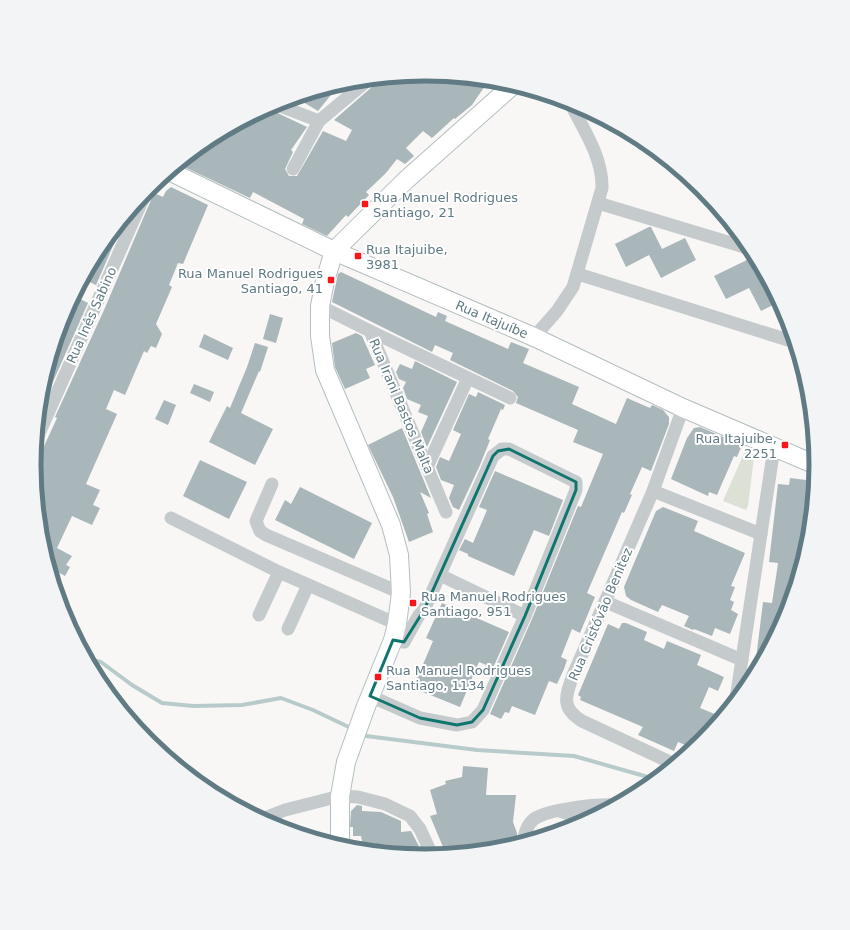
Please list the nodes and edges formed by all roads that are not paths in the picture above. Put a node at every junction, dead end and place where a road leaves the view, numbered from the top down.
1 (361, 86) edge
2 (508, 90) edge
3 (284, 108) edge
4 (575, 111) edge
5 (319, 122) junction
6 (292, 169) dead end
7 (175, 174) edge
8 (598, 203) junction
9 (138, 209) edge
10 (740, 246) edge
11 (334, 251) junction
12 (578, 274) junction
13 (320, 306) junction
14 (370, 331) junction
15 (534, 336) junction
16 (788, 340) dead end
17 (468, 378) junction
18 (510, 398) dead end
19 (683, 408) junction
20 (43, 424) edge
21 (774, 448) junction
22 (809, 462) edge
23 (428, 465) junction
24 (272, 484) dead end
25 (653, 491) junction
26 (446, 512) dead end
27 (171, 518) dead end
28 (761, 534) junction
29 (279, 572) junction
30 (440, 575) junction
31 (308, 586) junction
32 (400, 593) junction
33 (606, 602) junction
34 (259, 615) dead end
35 (525, 616) junction
36 (288, 630) dead end
37 (395, 632) junction
38 (742, 660) junction
39 (738, 687) edge
40 (367, 702) junction
41 (669, 762) edge
42 (340, 796) junction
43 (602, 805) edge
44 (560, 811) junction
45 (270, 816) edge
46 (578, 817) edge
47 (525, 836) edge
48 (340, 840) edge
49 (429, 849) edge

1 - 5 street
2 - 11 main road
3 - 5 street
4 - 8 street
5 - 6 street
7 - 11 main road, Rua Itajuíbe
8 - 10 street
8 - 12 street
9 - 20 street, Rua Inês Sabino
11 - 13 main road
11 - 15 main road, Rua Itajuíbe
12 - 15 street
12 - 16 street
13 - 14 street, Rua Irani Bastos Malta
13 - 32 main road
14 - 17 street
14 - 23 street, Rua Irani Bastos Malta
15 - 19 main road, Rua Itajuíbe
17 - 18 street
17 - 23 street
19 - 21 main road, Rua Itajuíbe
19 - 25 street, Rua Cristóvão Benitez
21 - 22 main road, Rua Itajuíbe
21 - 28 street
23 - 26 street, Rua Irani Bastos Malta
24 - 32 street
25 - 28 street
25 - 33 street, Rua Cristóvão Benitez
27 - 29 street
28 - 38 street
29 - 31 street
29 - 34 street
30 - 35 street
30 - 35 street
30 - 37 street
31 - 36 street
31 - 37 street
32 - 37 main road
33 - 38 street
33 - 41 street, Rua Cristóvão Benitez
35 - 40 street
37 - 40 main road
38 - 39 street
40 - 42 main road
42 - 45 street
42 - 48 main road
42 - 49 street
43 - 44 street
44 - 46 street
44 - 47 street

